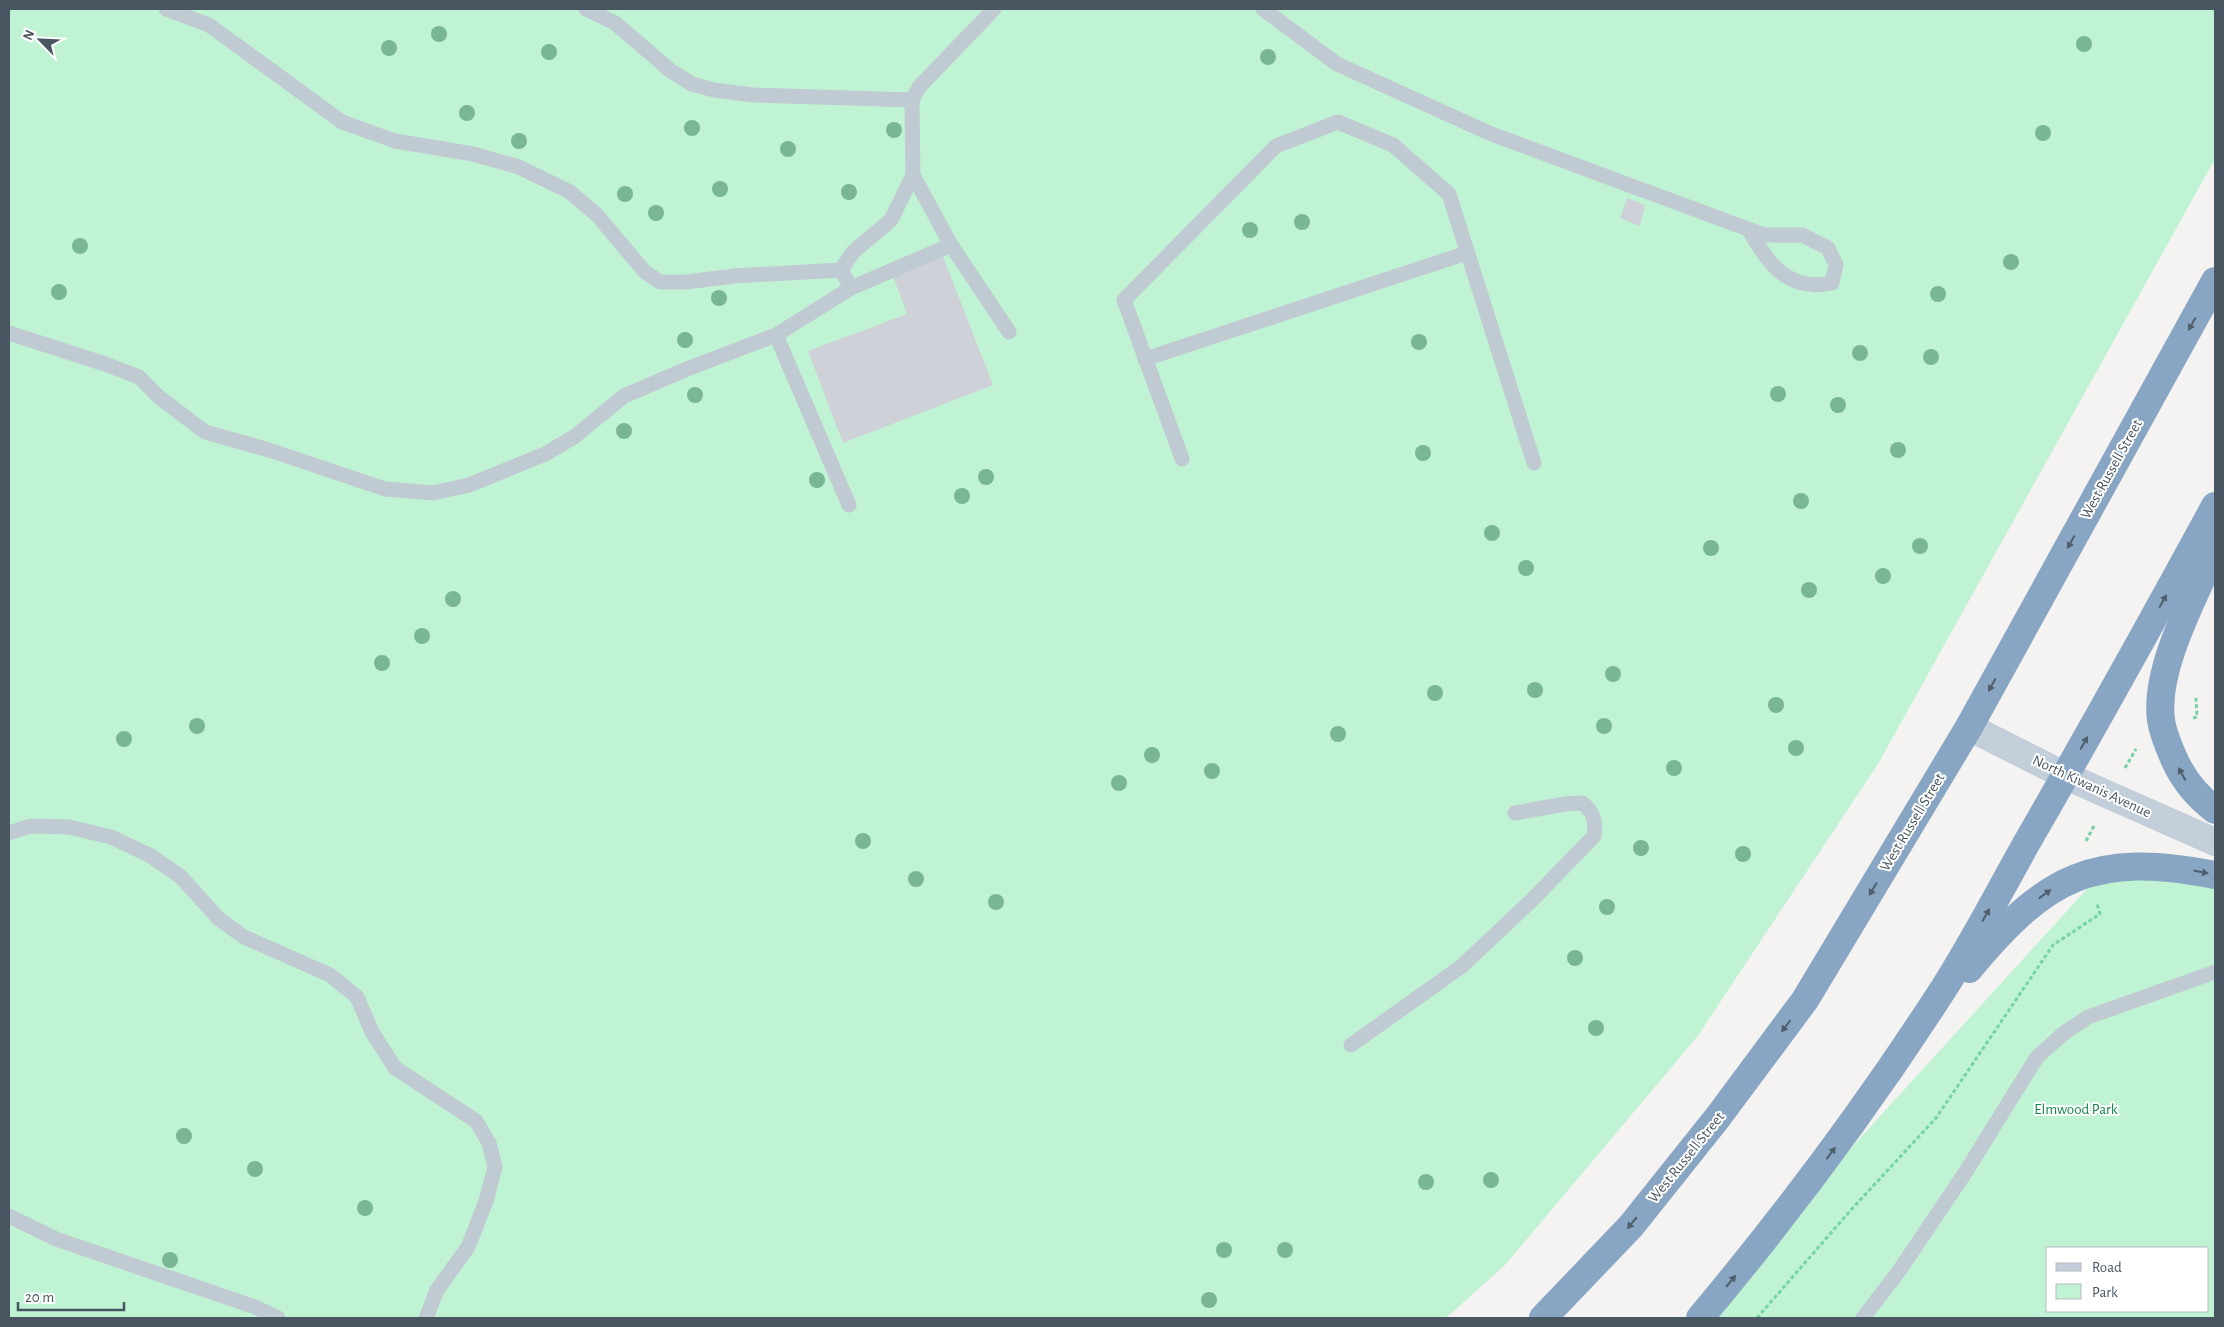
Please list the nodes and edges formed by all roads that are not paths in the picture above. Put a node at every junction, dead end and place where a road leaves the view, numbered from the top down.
1 (166, 9) edge
2 (586, 9) edge
3 (994, 9) edge
4 (1263, 9) edge
5 (912, 100) junction
6 (913, 175) junction
7 (1749, 230) junction
8 (951, 245) junction
9 (1467, 253) junction
10 (841, 270) junction
11 (2215, 281) edge
12 (851, 288) junction
13 (1009, 332) dead end
14 (9, 333) edge
15 (776, 334) junction
16 (1145, 359) junction
17 (1182, 459) dead end
18 (1534, 463) dead end
19 (849, 505) dead end
20 (2215, 506) edge
21 (2215, 549) edge
22 (1969, 726) junction
23 (2066, 776) junction
24 (2215, 810) edge
25 (1515, 813) dead end
26 (9, 833) edge
27 (2215, 842) edge
28 (2215, 875) edge
29 (2215, 972) edge
30 (1351, 1045) dead end
31 (1906, 1046) junction
32 (9, 1216) edge
33 (278, 1318) edge
34 (426, 1318) edge
35 (1543, 1318) edge
36 (1700, 1318) edge
37 (1863, 1318) edge

1 - 10 lane
2 - 5 lane
3 - 5 lane
4 - 7 lane
5 - 6 lane
6 - 8 lane
6 - 10 lane
7 - 7 lane
8 - 12 lane
8 - 13 lane
9 - 16 lane
9 - 16 lane
9 - 18 lane
10 - 12 lane
11 -> 22 highway, West Russell Street
12 - 15 lane
14 - 15 lane
15 - 19 lane
16 - 17 lane
23 -> 20 highway
24 -> 21 highway
22 - 23 main road, North Kiwanis Avenue
22 -> 35 highway, West Russell Street
23 - 27 main road, North Kiwanis Avenue
31 -> 23 highway
25 - 30 lane
26 - 34 lane
31 -> 28 highway
29 - 37 lane
36 -> 31 highway
32 - 33 lane

